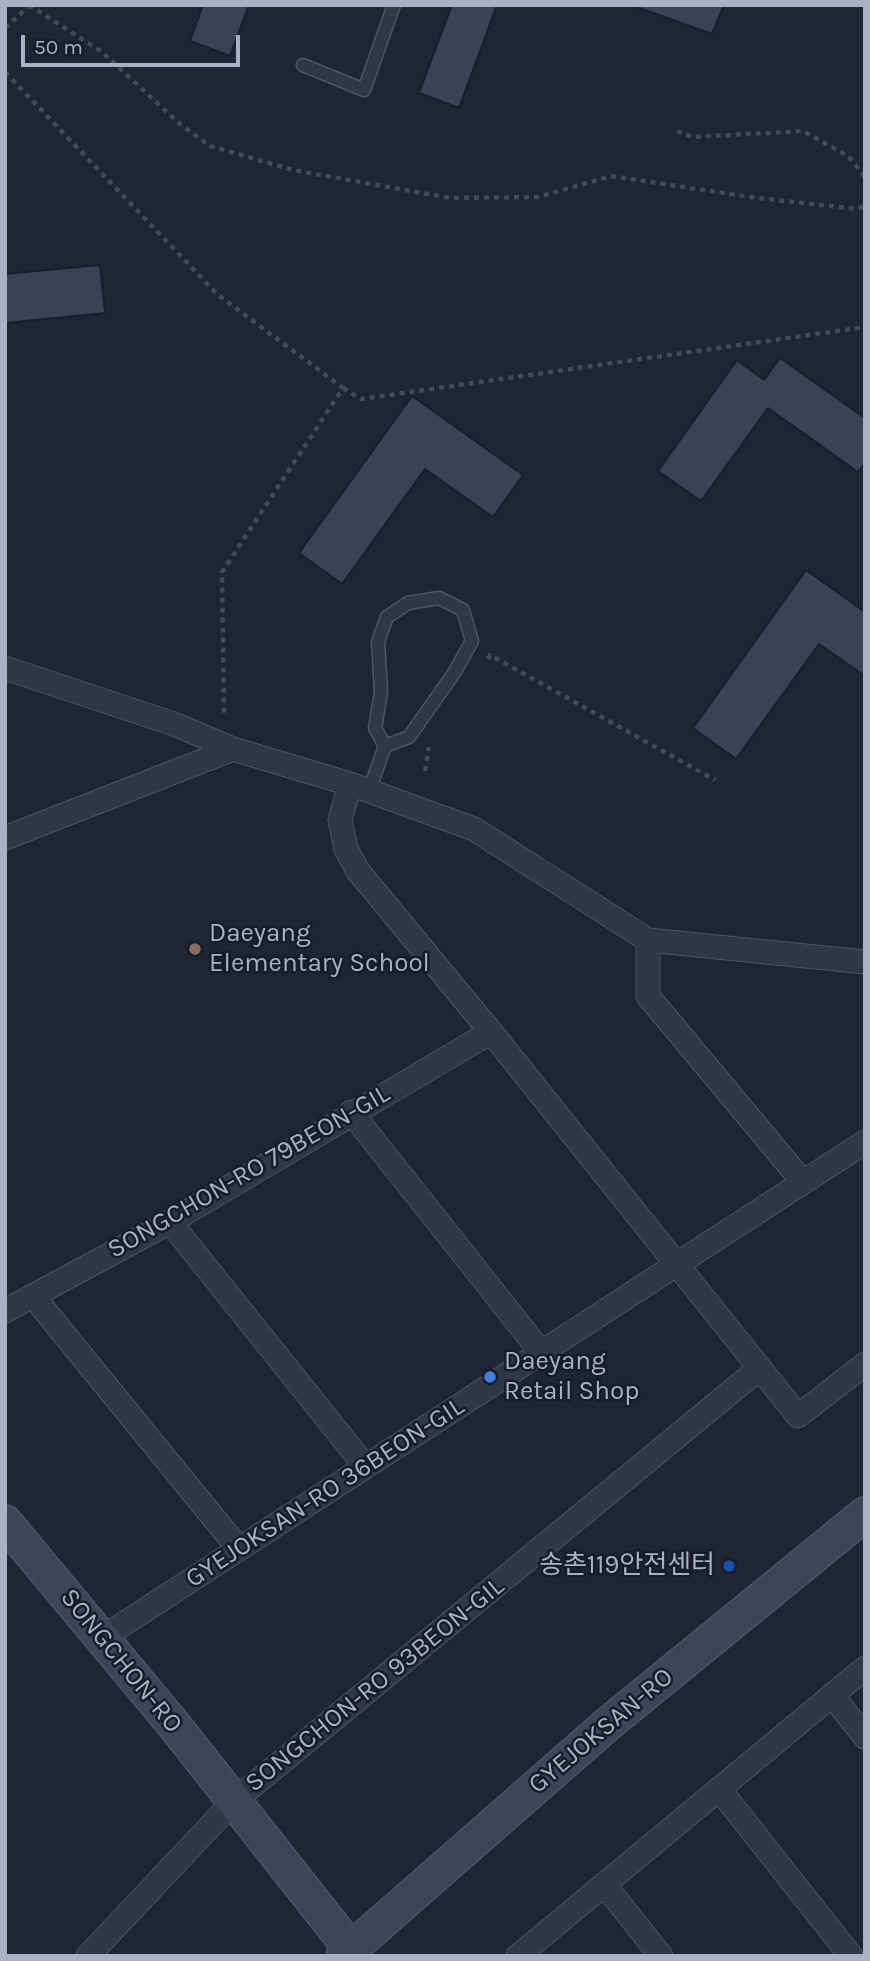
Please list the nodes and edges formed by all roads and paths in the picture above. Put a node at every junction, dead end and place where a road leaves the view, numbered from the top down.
1 (29, 5) edge
2 (394, 5) edge
3 (5, 28) edge
4 (303, 65) dead end
5 (5, 72) edge
6 (677, 131) dead end
7 (865, 177) edge
8 (865, 205) edge
9 (865, 327) edge
10 (343, 388) junction
11 (483, 666) dead end
12 (5, 668) edge
13 (223, 714) dead end
14 (435, 739) dead end
15 (385, 746) junction
16 (233, 749) junction
17 (425, 771) dead end
18 (715, 780) dead end
19 (359, 788) junction
20 (5, 838) edge
21 (648, 940) junction
22 (865, 962) edge
23 (491, 1032) junction
24 (352, 1112) junction
25 (865, 1142) edge
26 (803, 1182) junction
27 (170, 1222) junction
28 (677, 1264) junction
29 (33, 1296) junction
30 (5, 1311) edge
31 (541, 1352) junction
32 (865, 1364) edge
33 (760, 1367) junction
34 (365, 1466) junction
35 (865, 1514) edge
36 (5, 1522) edge
37 (239, 1549) junction
38 (102, 1638) junction
39 (865, 1668) edge
40 (832, 1695) junction
41 (865, 1737) edge
42 (719, 1790) junction
43 (234, 1801) junction
44 (604, 1884) junction
45 (350, 1953) edge
46 (88, 1956) edge
47 (518, 1956) edge
48 (661, 1956) edge
49 (851, 1956) edge

1 - 3 path
1 - 8 path
2 - 4 lane
5 - 10 path
6 - 7 path
9 - 10 path
10 - 13 path
11 - 18 path
12 - 16 street
14 - 17 path
15 - 15 lane
15 - 19 lane
16 - 19 street
16 - 20 street
19 - 21 street
19 - 23 street
21 - 22 street
21 - 26 street
23 - 24 street, SONGCHON-RO 79BEON-GIL
23 - 28 street
24 - 27 street, SONGCHON-RO 79BEON-GIL
24 - 31 street
25 - 26 street, GYEJOKSAN-RO 36BEON-GIL
26 - 28 street, GYEJOKSAN-RO 36BEON-GIL
27 - 29 street, SONGCHON-RO 79BEON-GIL
27 - 34 street
28 - 31 street, GYEJOKSAN-RO 36BEON-GIL
28 - 33 street
29 - 30 street, SONGCHON-RO 79BEON-GIL
29 - 37 street
31 - 34 street, GYEJOKSAN-RO 36BEON-GIL
32 - 33 street
33 - 43 street, SONGCHON-RO 93BEON-GIL
34 - 37 street, GYEJOKSAN-RO 36BEON-GIL
35 - 45 main road, GYEJOKSAN-RO
36 - 38 main road, SONGCHON-RO
37 - 38 street, GYEJOKSAN-RO 36BEON-GIL
38 - 43 main road, SONGCHON-RO
39 - 40 street
40 - 41 street
40 - 42 street
42 - 44 street
42 - 49 street
43 - 45 main road, SONGCHON-RO
43 - 46 street
44 - 47 street
44 - 48 street

